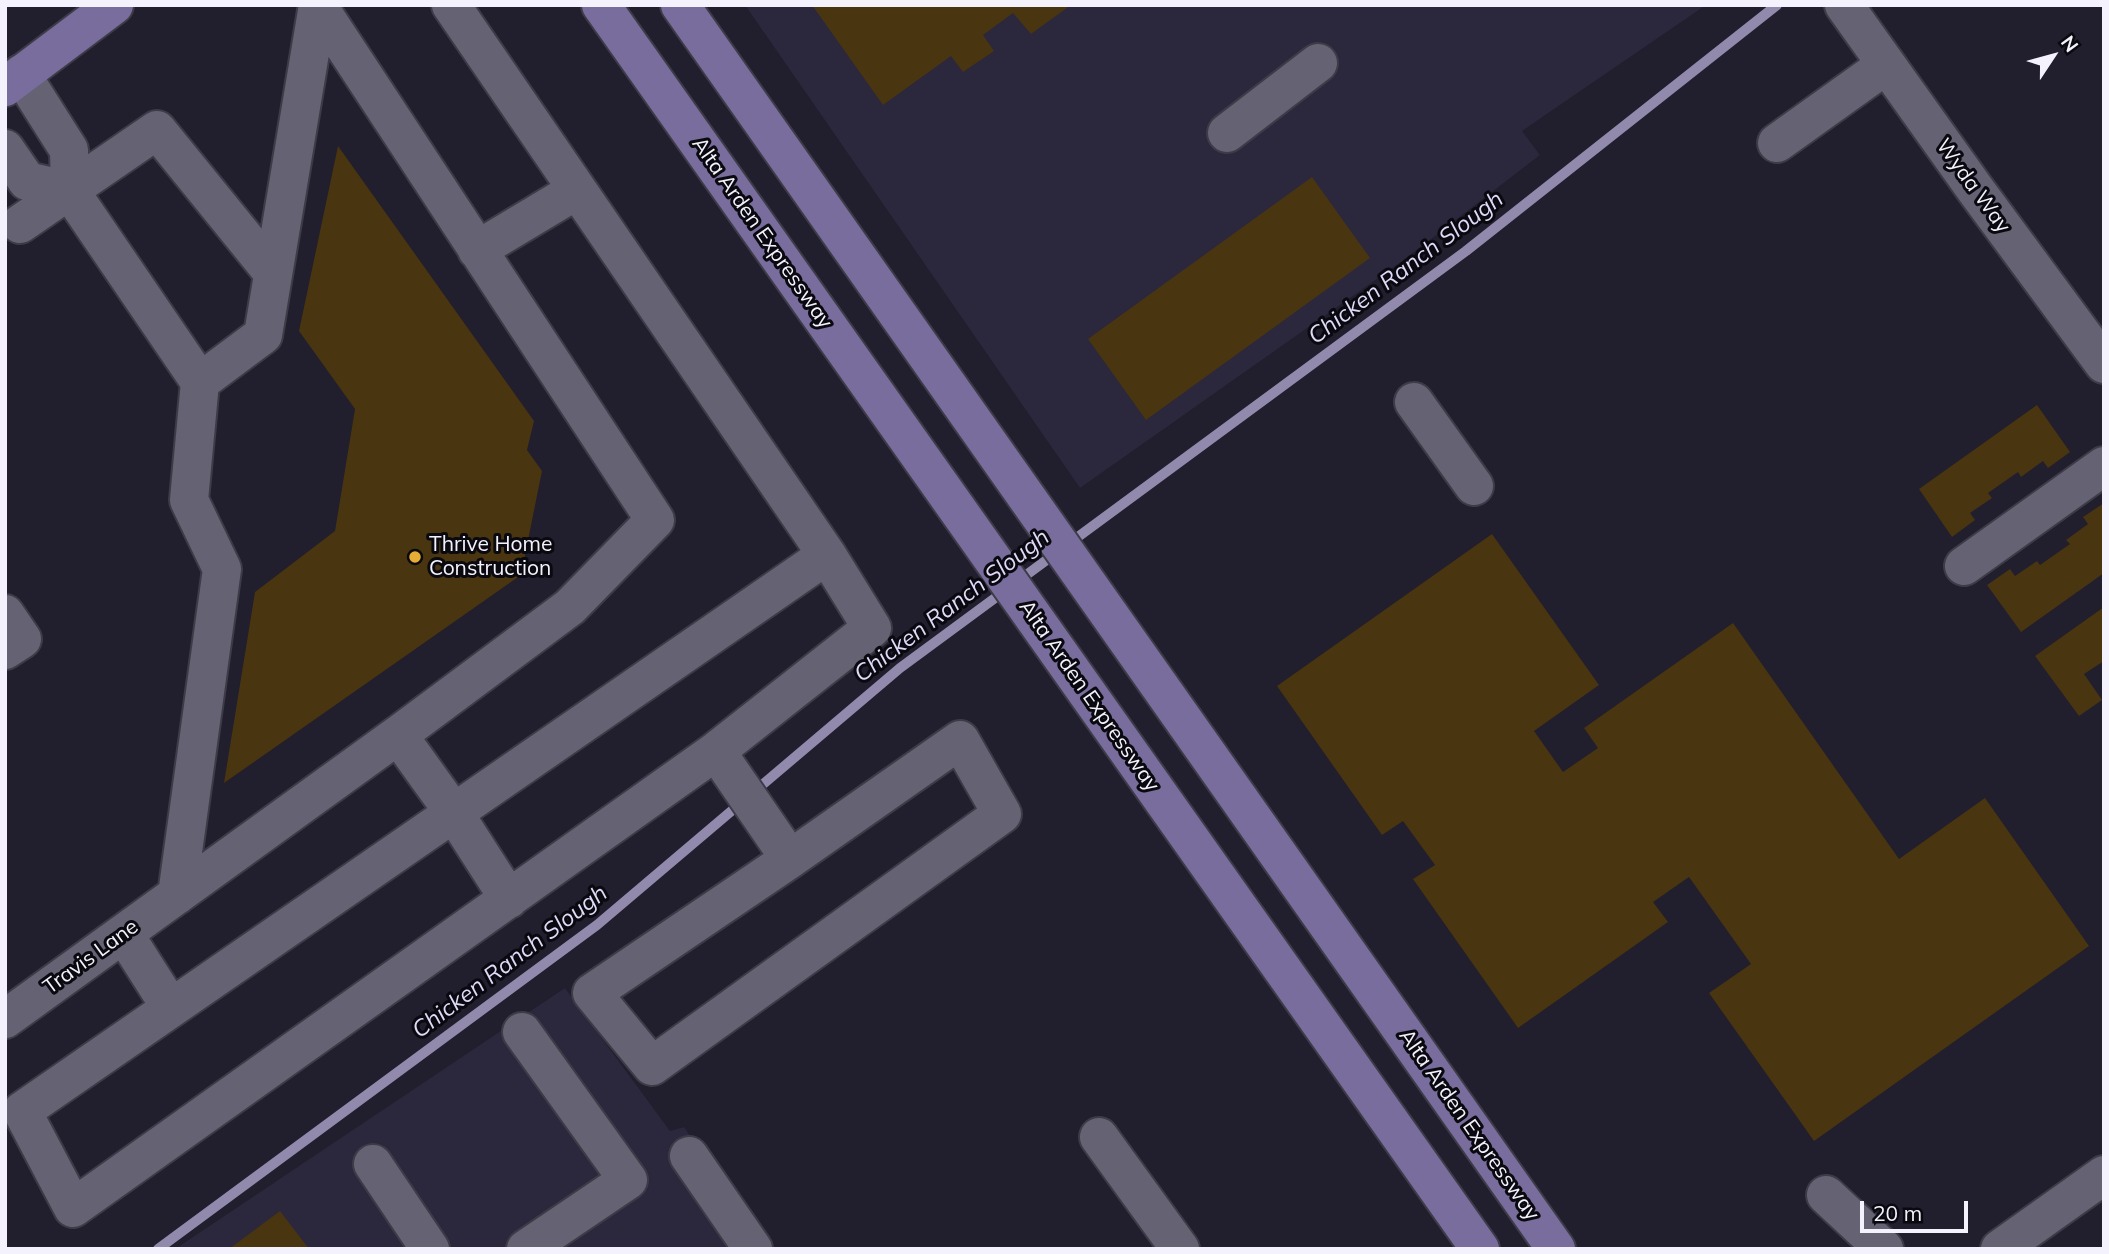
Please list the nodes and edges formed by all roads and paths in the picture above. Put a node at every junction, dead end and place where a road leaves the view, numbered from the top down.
1 (114, 5) edge
2 (318, 5) edge
3 (451, 5) edge
4 (601, 5) edge
5 (680, 5) edge
6 (1844, 5) edge
7 (1318, 63) dead end
8 (1886, 65) junction
9 (13, 80) edge
10 (1227, 133) dead end
11 (1777, 143) dead end
12 (5, 149) edge
13 (577, 190) junction
14 (70, 191) junction
15 (20, 224) dead end
16 (477, 250) junction
17 (273, 273) junction
18 (2104, 364) edge
19 (200, 382) junction
20 (1414, 402) dead end
21 (2104, 466) edge
22 (1474, 486) dead end
23 (827, 555) junction
24 (1964, 566) dead end
25 (398, 735) junction
26 (722, 760) junction
27 (454, 813) junction
28 (785, 850) junction
29 (177, 895) junction
30 (509, 899) junction
31 (124, 934) junction
32 (171, 1008) junction
33 (5, 1019) edge
34 (522, 1032) dead end
35 (1099, 1137) dead end
36 (689, 1156) dead end
37 (373, 1164) dead end
38 (2104, 1175) edge
39 (1826, 1195) dead end
40 (430, 1249) edge
41 (526, 1249) edge
42 (753, 1249) edge
43 (1180, 1249) edge
44 (1480, 1249) edge
45 (1556, 1249) edge
46 (1884, 1249) edge
47 (2000, 1249) edge

1 - 9 main road
2 - 16 street
2 - 17 street
3 - 13 street
4 - 44 main road, Alta Arden Expressway
5 - 45 main road, Alta Arden Expressway
6 - 8 street, Wyda Way
7 - 10 street
8 - 11 street
8 - 18 street, Wyda Way
9 - 14 street
12 - 14 street
13 - 16 street
13 - 23 street
14 - 15 street
14 - 17 street
14 - 19 street
16 - 25 street, Travis Lane
17 - 19 street
19 - 29 street
20 - 22 street
21 - 24 street
23 - 26 street
23 - 27 street
25 - 27 street
25 - 29 street, Travis Lane
26 - 28 street
26 - 30 street
27 - 30 street
27 - 32 street
28 - 28 street
29 - 31 street, Travis Lane
30 - 32 street
31 - 32 street
31 - 33 street, Travis Lane
34 - 41 street
35 - 43 street
36 - 42 street
37 - 40 street
38 - 47 street
39 - 46 street

